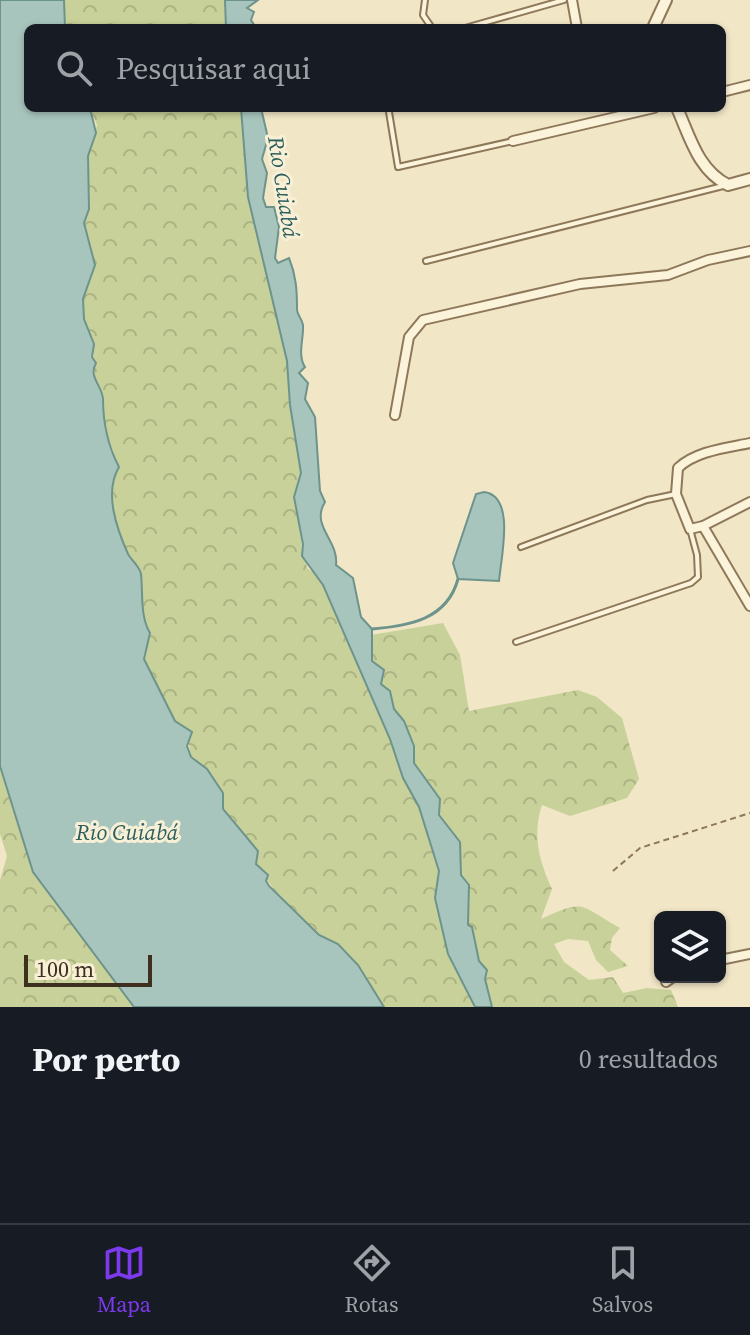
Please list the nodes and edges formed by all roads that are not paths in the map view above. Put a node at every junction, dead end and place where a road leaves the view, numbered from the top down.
1 (425, 0) edge
2 (564, 0) edge
3 (572, 0) edge
4 (666, 0) edge
5 (429, 24) edge
6 (479, 24) edge
7 (576, 24) edge
8 (655, 24) edge
9 (750, 85) edge
10 (726, 91) edge
11 (389, 112) dead end
12 (637, 112) edge
13 (679, 112) edge
14 (513, 141) joint
15 (750, 179) edge
16 (728, 185) junction
17 (750, 251) edge
18 (426, 261) dead end
19 (395, 415) dead end
20 (750, 443) edge
21 (676, 494) junction
22 (750, 502) edge
23 (703, 526) junction
24 (690, 529) junction
25 (521, 547) dead end
26 (750, 606) edge
27 (516, 642) dead end
28 (750, 954) edge
29 (726, 959) edge

1 - 5 lane
2 - 6 lane
3 - 7 street
4 - 8 street
9 - 10 street
11 - 14 lane
12 - 14 street
13 - 16 street
15 - 16 street
16 - 18 lane
17 - 19 street
20 - 21 street
21 - 24 street
21 - 25 lane
22 - 23 street
23 - 24 street
23 - 26 street
24 - 27 lane
28 - 29 street

